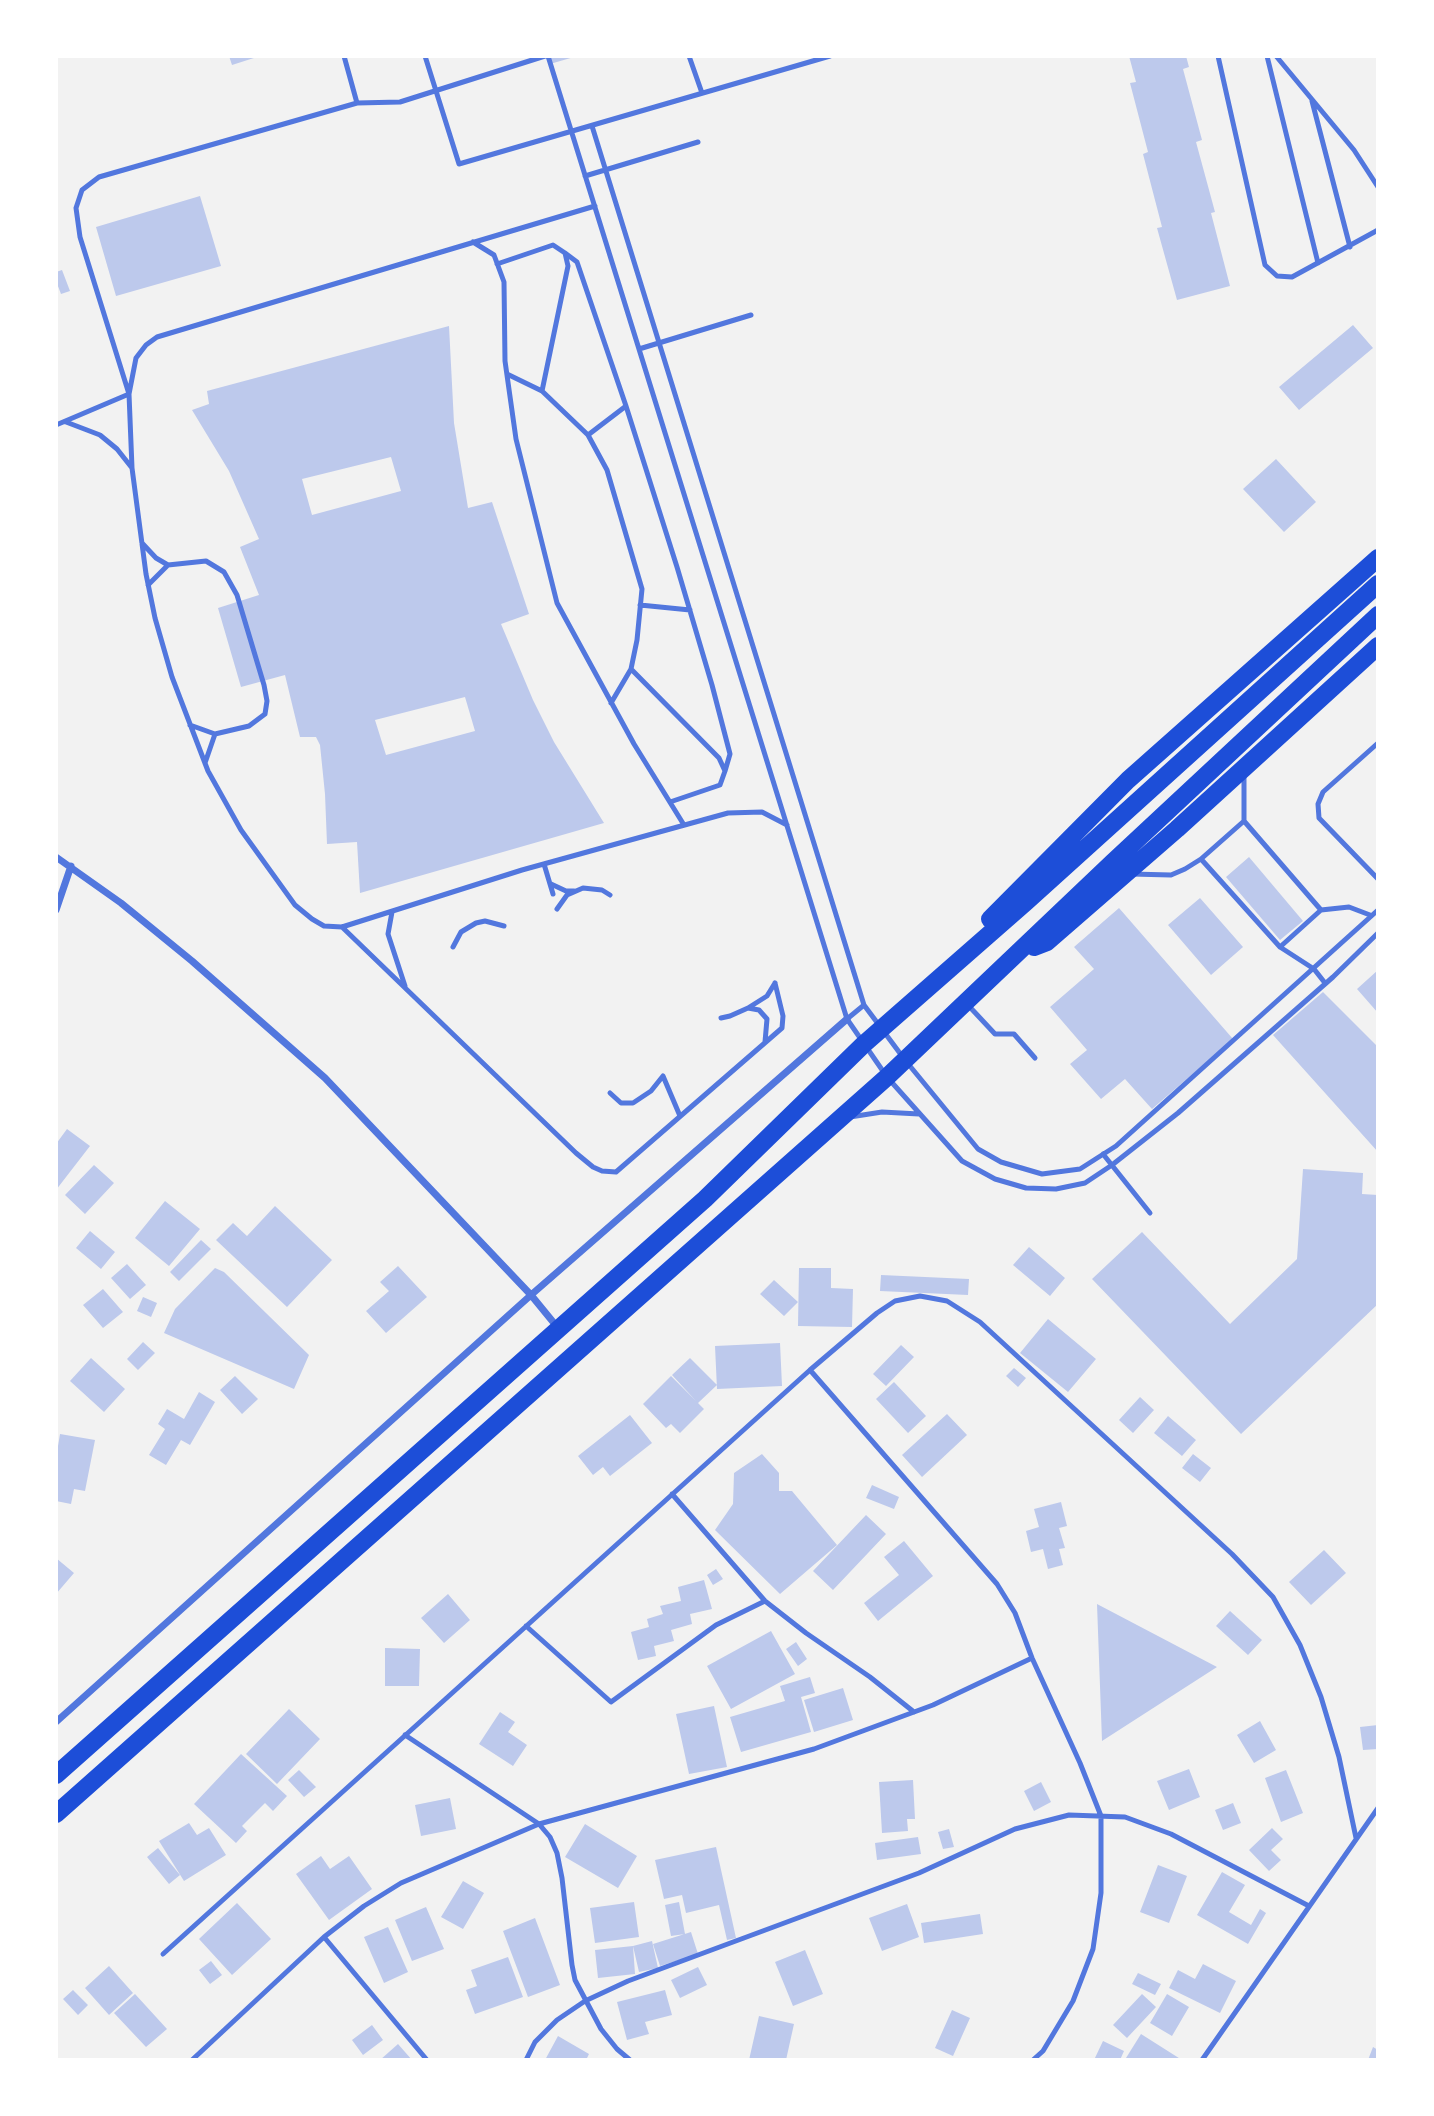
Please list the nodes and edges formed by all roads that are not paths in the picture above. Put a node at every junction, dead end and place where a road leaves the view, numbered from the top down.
1 (344, 56) edge
2 (425, 56) edge
3 (547, 56) edge
4 (689, 56) edge
5 (830, 56) edge
6 (1218, 56) edge
7 (1267, 56) edge
8 (1276, 56) edge
9 (436, 92) junction
10 (702, 93) junction
11 (1311, 99) junction
12 (358, 103) junction
13 (592, 126) junction
14 (572, 132) junction
15 (698, 142) dead end
16 (606, 170) junction
17 (585, 176) junction
18 (1378, 187) edge
19 (594, 206) junction
20 (1378, 230) edge
21 (473, 242) junction
22 (1350, 247) junction
23 (565, 253) junction
24 (1318, 263) junction
25 (497, 264) junction
26 (751, 315) dead end
27 (659, 343) junction
28 (639, 349) junction
29 (507, 374) junction
30 (542, 391) junction
31 (129, 394) junction
32 (626, 406) junction
33 (66, 422) junction
34 (56, 425) edge
35 (588, 435) junction
36 (132, 468) junction
37 (142, 543) junction
38 (1378, 558) edge
39 (169, 565) junction
40 (1378, 583) edge
41 (148, 585) junction
42 (640, 605) junction
43 (690, 610) junction
44 (1378, 615) edge
45 (1378, 646) edge
46 (631, 669) junction
47 (611, 702) junction
48 (190, 725) junction
49 (215, 734) junction
50 (1378, 743) edge
51 (205, 763) junction
52 (1245, 768) junction
53 (724, 771) junction
54 (670, 802) junction
55 (1244, 821) junction
56 (787, 824) junction
57 (684, 825) junction
58 (56, 857) edge
59 (1201, 859) junction
60 (544, 864) junction
61 (71, 866) junction
62 (1125, 874) junction
63 (1378, 879) edge
64 (550, 883) junction
65 (574, 891) junction
66 (553, 894) dead end
67 (610, 895) dead end
68 (56, 909) edge
69 (558, 909) dead end
70 (1321, 910) junction
71 (1378, 910) edge
72 (392, 912) junction
73 (1370, 915) junction
74 (504, 926) dead end
75 (342, 927) junction
76 (1378, 933) edge
77 (453, 947) dead end
78 (1280, 947) junction
79 (1019, 953) junction
80 (1314, 969) junction
81 (940, 978) junction
82 (1325, 983) junction
83 (407, 989) junction
84 (966, 1003) junction
85 (864, 1005) junction
86 (748, 1008) junction
87 (721, 1018) dead end
88 (847, 1019) junction
89 (882, 1029) junction
90 (765, 1042) junction
91 (864, 1044) junction
92 (1035, 1058) dead end
93 (905, 1060) junction
94 (887, 1077) junction
95 (610, 1093) dead end
96 (919, 1114) junction
97 (680, 1116) junction
98 (840, 1118) junction
99 (1103, 1154) junction
100 (1112, 1165) junction
101 (1150, 1213) dead end
102 (531, 1295) junction
103 (559, 1329) junction
104 (810, 1370) junction
105 (672, 1494) junction
106 (765, 1601) junction
107 (526, 1626) junction
108 (1032, 1658) junction
109 (914, 1712) junction
110 (56, 1722) edge
111 (405, 1735) junction
112 (56, 1775) edge
113 (1378, 1808) edge
114 (56, 1814) edge
115 (1101, 1816) junction
116 (539, 1825) junction
117 (1356, 1838) junction
118 (1309, 1906) junction
119 (324, 1937) junction
120 (163, 1954) dead end
121 (585, 2001) junction
122 (1042, 2051) junction
123 (192, 2060) edge
124 (427, 2060) edge
125 (526, 2060) edge
126 (630, 2060) edge
127 (1033, 2060) edge
128 (1047, 2060) edge
129 (1202, 2060) edge

1 - 12 lane
2 - 9 lane
3 - 9 lane
3 - 14 lane
4 - 10 lane
5 - 10 lane
6 - 24 lane
7 - 24 lane
8 - 11 lane
9 - 12 lane
9 - 14 lane
10 - 13 lane
11 - 18 lane
11 - 22 lane
12 - 31 lane
13 - 14 lane
13 - 16 lane
14 - 17 lane
15 - 16 lane
16 - 17 lane
16 - 27 lane
17 - 19 lane
19 - 21 lane
19 - 28 lane
20 - 22 lane
21 - 25 lane
21 - 31 lane
22 - 24 lane
23 - 25 lane
23 - 30 lane
23 - 32 lane
25 - 29 lane
26 - 27 lane
27 - 28 lane
27 - 85 lane
28 - 56 lane
29 - 30 lane
29 - 47 lane
30 - 35 lane
31 - 33 lane
31 - 36 lane
32 - 35 lane
32 - 43 lane
33 - 34 lane
33 - 36 lane
35 - 42 lane
36 - 37 lane
37 - 39 lane
37 - 41 lane
38 - 81 main road
39 - 41 lane
39 - 49 lane
40 - 81 main road
41 - 48 lane
42 - 43 lane
42 - 46 lane
43 - 53 lane
44 - 79 main road
45 - 52 main road
46 - 47 lane
46 - 53 lane
47 - 54 lane
48 - 49 lane
48 - 51 lane
49 - 51 lane
50 - 63 lane
51 - 75 lane
52 - 55 lane
52 - 62 main road
53 - 54 lane
54 - 57 lane
55 - 59 lane
55 - 70 lane
56 - 57 lane
56 - 88 lane
57 - 60 lane
58 - 61 street
59 - 62 lane
59 - 78 lane
60 - 64 lane
60 - 72 lane
61 - 68 street
61 - 102 street
62 - 79 main road
64 - 65 lane
64 - 66 lane
65 - 67 lane
65 - 69 lane
70 - 73 lane
70 - 78 lane
71 - 73 lane
72 - 75 lane
72 - 83 lane
73 - 80 lane
74 - 77 lane
75 - 83 lane
76 - 82 lane
78 - 80 lane
79 - 84 main road
80 - 82 lane
80 - 99 lane
81 - 89 main road
82 - 100 lane
83 - 97 lane
84 - 92 lane
84 - 93 main road
85 - 88 lane
85 - 89 lane
86 - 87 lane
86 - 90 lane
86 - 90 lane
88 - 91 lane
88 - 102 street
89 - 91 main road
89 - 93 lane
90 - 97 lane
91 - 94 lane
91 - 103 main road
93 - 94 main road
93 - 99 lane
94 - 96 lane
94 - 98 main road
95 - 97 lane
96 - 98 lane
96 - 100 lane
98 - 114 main road
99 - 100 lane
100 - 101 lane
102 - 103 street
102 - 110 street
103 - 112 main road
104 - 105 lane
104 - 108 lane
104 - 117 lane
105 - 106 lane
105 - 107 lane
106 - 107 lane
106 - 109 lane
107 - 111 lane
108 - 109 lane
108 - 115 lane
109 - 116 lane
111 - 116 lane
111 - 120 lane
113 - 117 lane
115 - 118 lane
115 - 121 lane
115 - 122 lane
116 - 119 lane
116 - 121 lane
117 - 118 lane
118 - 129 lane
119 - 123 lane
119 - 124 lane
121 - 125 lane
121 - 126 lane
122 - 127 lane
122 - 128 lane

